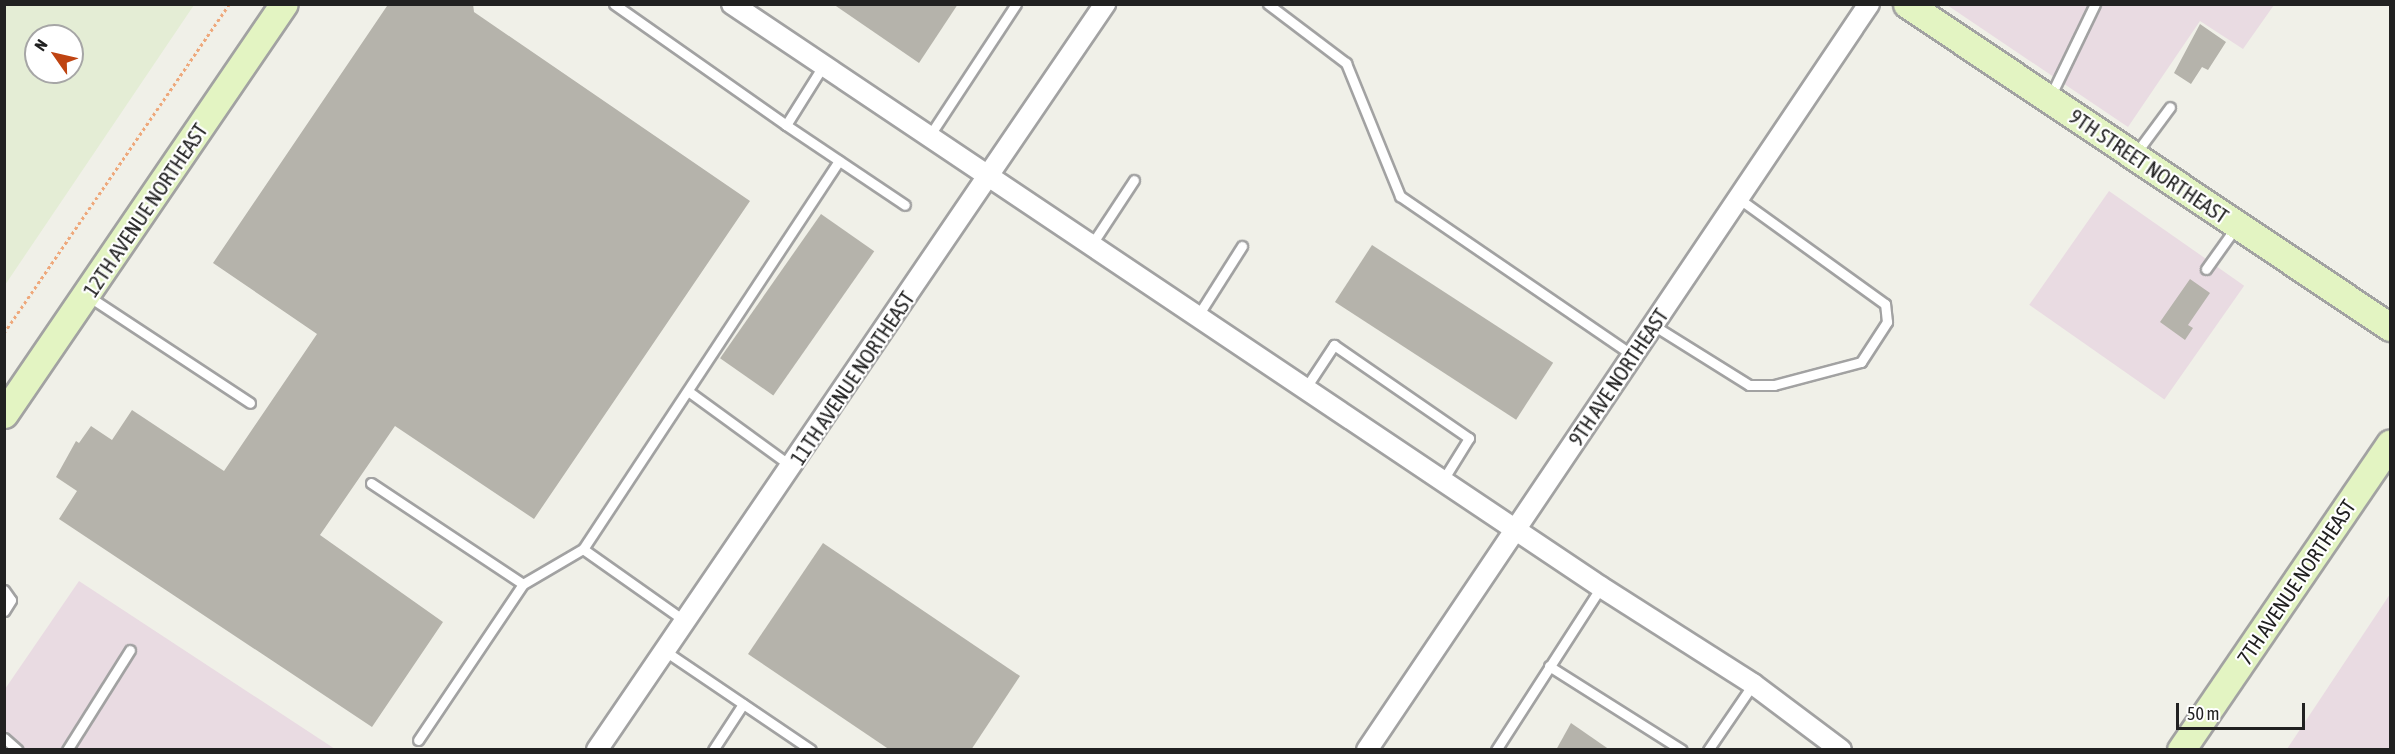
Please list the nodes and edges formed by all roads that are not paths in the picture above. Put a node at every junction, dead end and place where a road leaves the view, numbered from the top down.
1 (284, 4) edge
2 (614, 4) edge
3 (732, 4) edge
4 (1016, 4) edge
5 (1105, 4) edge
6 (1268, 4) edge
7 (1869, 4) edge
8 (1907, 4) edge
9 (2095, 4) edge
10 (823, 66) junction
11 (2049, 99) junction
12 (2170, 107) dead end
13 (786, 125) junction
14 (927, 139) junction
15 (2134, 156) junction
16 (839, 161) junction
17 (988, 179) junction
18 (1134, 180) dead end
19 (1738, 198) junction
20 (905, 205) dead end
21 (2237, 225) junction
22 (1242, 246) dead end
23 (1090, 247) junction
24 (2206, 269) dead end
25 (88, 296) junction
26 (1197, 317) junction
27 (1653, 325) junction
28 (2391, 327) edge
29 (1632, 355) junction
30 (1305, 389) junction
31 (688, 391) junction
32 (250, 403) dead end
33 (4, 414) edge
34 (2391, 444) edge
35 (791, 466) junction
36 (1443, 480) junction
37 (371, 483) dead end
38 (1516, 529) junction
39 (584, 549) junction
40 (523, 584) junction
41 (1601, 587) junction
42 (4, 590) edge
43 (4, 611) edge
44 (685, 621) junction
45 (130, 650) dead end
46 (664, 651) junction
47 (1549, 666) junction
48 (1753, 684) junction
49 (743, 704) junction
50 (4, 738) edge
51 (418, 741) dead end
52 (18, 750) edge
53 (67, 750) edge
54 (597, 750) edge
55 (713, 750) edge
56 (811, 750) edge
57 (1366, 750) edge
58 (1496, 750) edge
59 (1682, 750) edge
60 (1708, 750) edge
61 (1841, 750) edge
62 (2181, 750) edge

1 - 25 street, 12TH AVENUE NORTHEAST
2 - 13 lane
3 - 10 street
4 - 14 lane
5 - 17 street, 11TH AVENUE NORTHEAST
6 - 29 lane
7 - 19 street, 9TH AVE NORTHEAST
8 - 11 street, 9TH STREET NORTHEAST
9 - 11 lane
10 - 13 lane
10 - 14 street
11 - 15 street, 9TH STREET NORTHEAST
12 - 15 lane
13 - 16 lane
14 - 17 street
15 - 21 street, 9TH STREET NORTHEAST
16 - 20 lane
16 - 31 lane
17 - 23 street
17 - 35 street, 11TH AVENUE NORTHEAST
18 - 23 lane
19 - 27 street, 9TH AVE NORTHEAST
19 - 27 lane
21 - 24 lane
21 - 28 street, 9TH STREET NORTHEAST
22 - 26 lane
23 - 26 street
25 - 32 lane
25 - 33 street, 12TH AVENUE NORTHEAST
26 - 30 street
27 - 29 street, 9TH AVE NORTHEAST
29 - 38 street, 9TH AVE NORTHEAST
30 - 36 street
30 - 36 lane
31 - 35 lane
31 - 39 lane
34 - 62 street, 7TH AVENUE NORTHEAST
35 - 44 street, 11TH AVENUE NORTHEAST
36 - 38 street
37 - 40 lane
38 - 41 street
38 - 57 street, 9TH AVE NORTHEAST
39 - 40 lane
39 - 44 lane
40 - 51 lane
41 - 47 lane
41 - 48 street
42 - 43 lane
44 - 46 street, 11TH AVENUE NORTHEAST
45 - 53 lane
46 - 49 lane
46 - 54 street, 11TH AVENUE NORTHEAST
47 - 58 lane
47 - 59 lane
48 - 60 lane
48 - 61 street
49 - 55 lane
49 - 56 lane
50 - 52 lane

